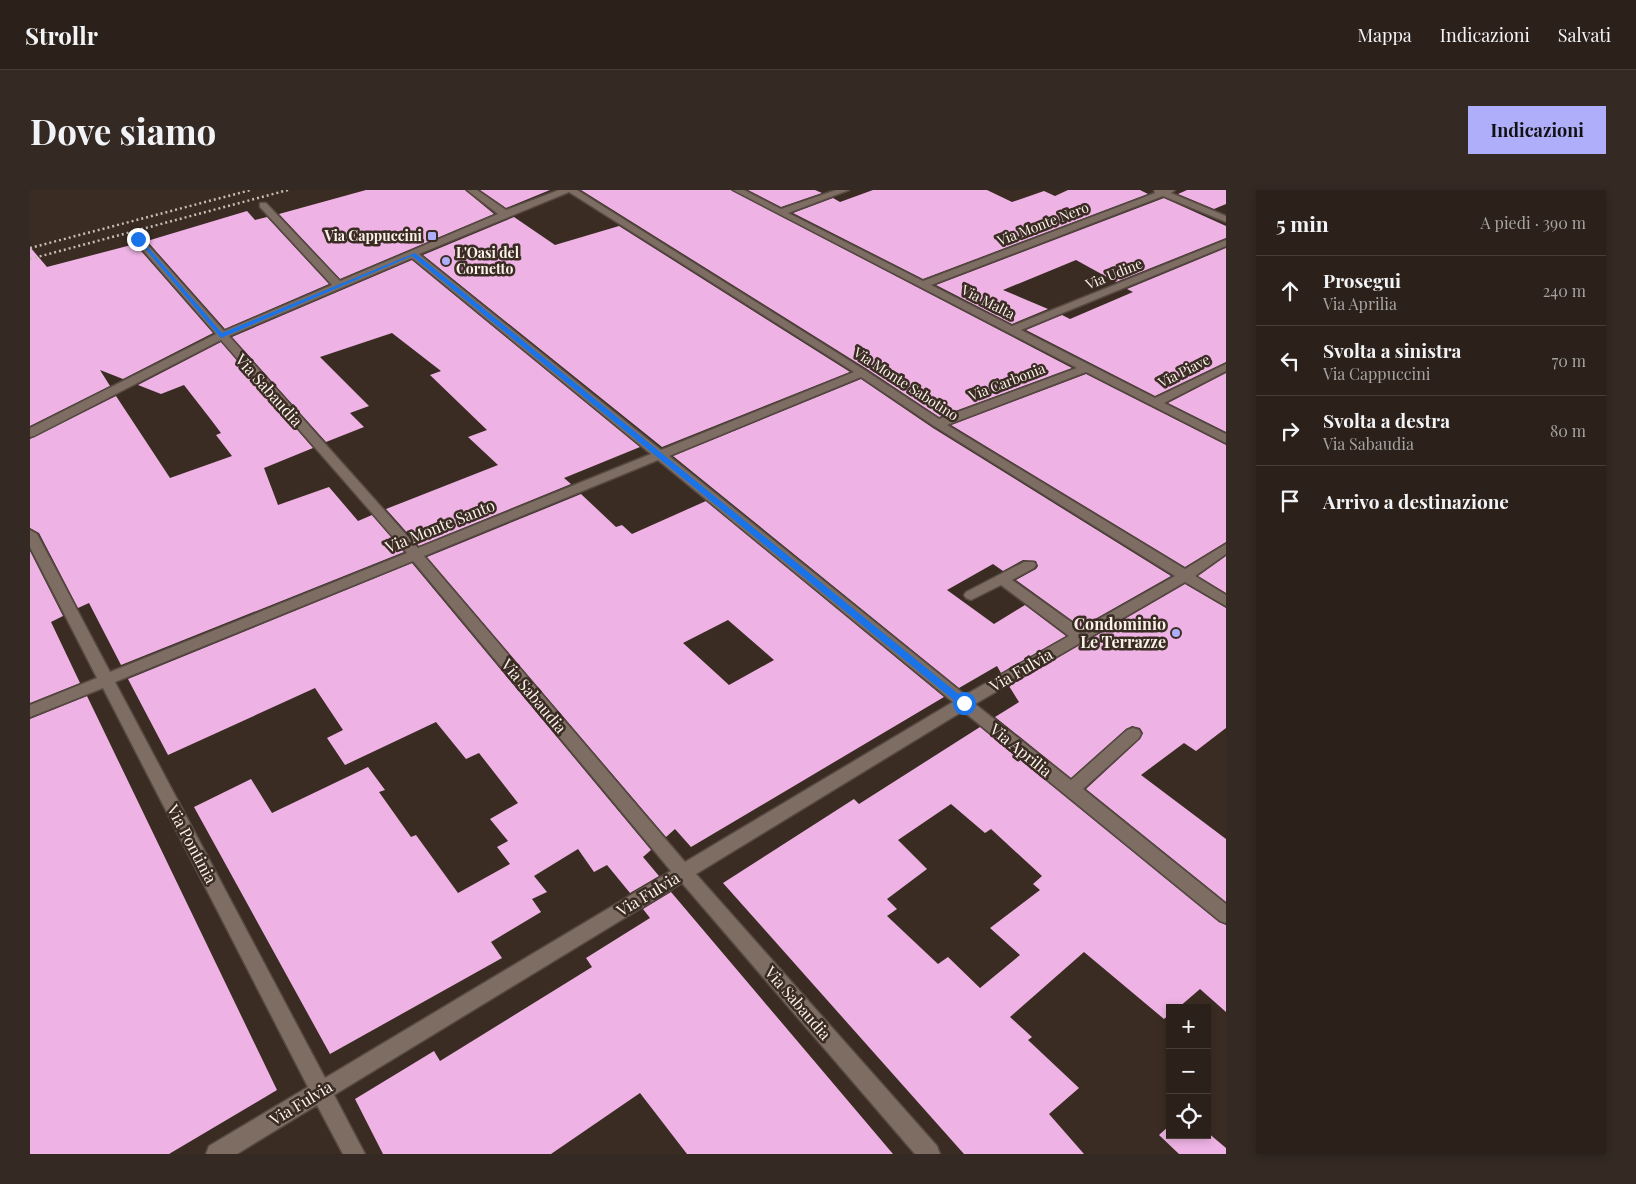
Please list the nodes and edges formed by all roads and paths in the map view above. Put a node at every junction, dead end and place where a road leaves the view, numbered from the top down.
1 (472, 190) edge
2 (567, 190) edge
3 (571, 190) edge
4 (738, 190) edge
5 (845, 190) edge
6 (1163, 191) edge
7 (263, 205) dead end
8 (781, 212) junction
9 (506, 214) junction
10 (1226, 219) edge
11 (138, 239) dead end
12 (1226, 243) edge
13 (413, 254) junction
14 (924, 284) junction
15 (338, 285) junction
16 (1012, 330) junction
17 (221, 336) junction
18 (1226, 367) edge
19 (1086, 368) junction
20 (862, 373) junction
21 (1156, 403) junction
22 (938, 424) junction
23 (30, 432) edge
24 (1226, 439) edge
25 (659, 455) junction
26 (30, 534) edge
27 (1226, 548) edge
28 (416, 555) junction
29 (1029, 565) dead end
30 (1186, 575) junction
31 (1002, 579) junction
32 (971, 596) dead end
33 (1226, 601) edge
34 (1080, 636) junction
35 (106, 680) junction
36 (964, 703) junction
37 (30, 710) edge
38 (1132, 734) dead end
39 (1071, 790) junction
40 (684, 873) junction
41 (1226, 915) edge
42 (322, 1091) junction
43 (217, 1154) edge
44 (354, 1154) edge
45 (929, 1154) edge

1 - 9 street
2 - 9 street
3 - 20 street, Via Monte Sabotino
4 - 8 street, Via Malta
5 - 8 street
6 - 10 street
6 - 14 street, Via Monte Nero
7 - 15 street
8 - 14 street, Via Malta
9 - 13 street
11 - 17 street, Via Sabaudia
12 - 16 street, Via Udine
13 - 15 street
13 - 25 street, Via Aprilia
14 - 16 street, Via Malta
15 - 17 street
16 - 19 street, Via Malta
17 - 23 street
17 - 28 street, Via Sabaudia
18 - 21 street, Via Piave
19 - 21 street, Via Malta
19 - 22 street, Via Carbonia
20 - 22 street, Via Monte Sabotino
20 - 25 street, Via Monte Santo
21 - 24 street, Via Malta
22 - 30 street, Via Monte Sabotino
25 - 28 street, Via Monte Santo
25 - 36 street, Via Aprilia
26 - 35 street, Via Pontinia
27 - 30 street, Via Fulvia
28 - 35 street, Via Monte Santo
28 - 40 street, Via Sabaudia
29 - 31 street
30 - 33 street, Via Monte Sabotino
30 - 34 street, Via Fulvia
31 - 32 street
31 - 34 street
34 - 36 street, Via Fulvia
35 - 37 street, Via Monte Santo
35 - 42 street, Via Pontinia
36 - 39 street, Via Aprilia
36 - 40 street, Via Fulvia
38 - 39 street
39 - 41 street, Via Aprilia
40 - 42 street, Via Fulvia
40 - 45 street, Via Sabaudia
42 - 43 street, Via Fulvia
42 - 44 street, Via Pontinia

